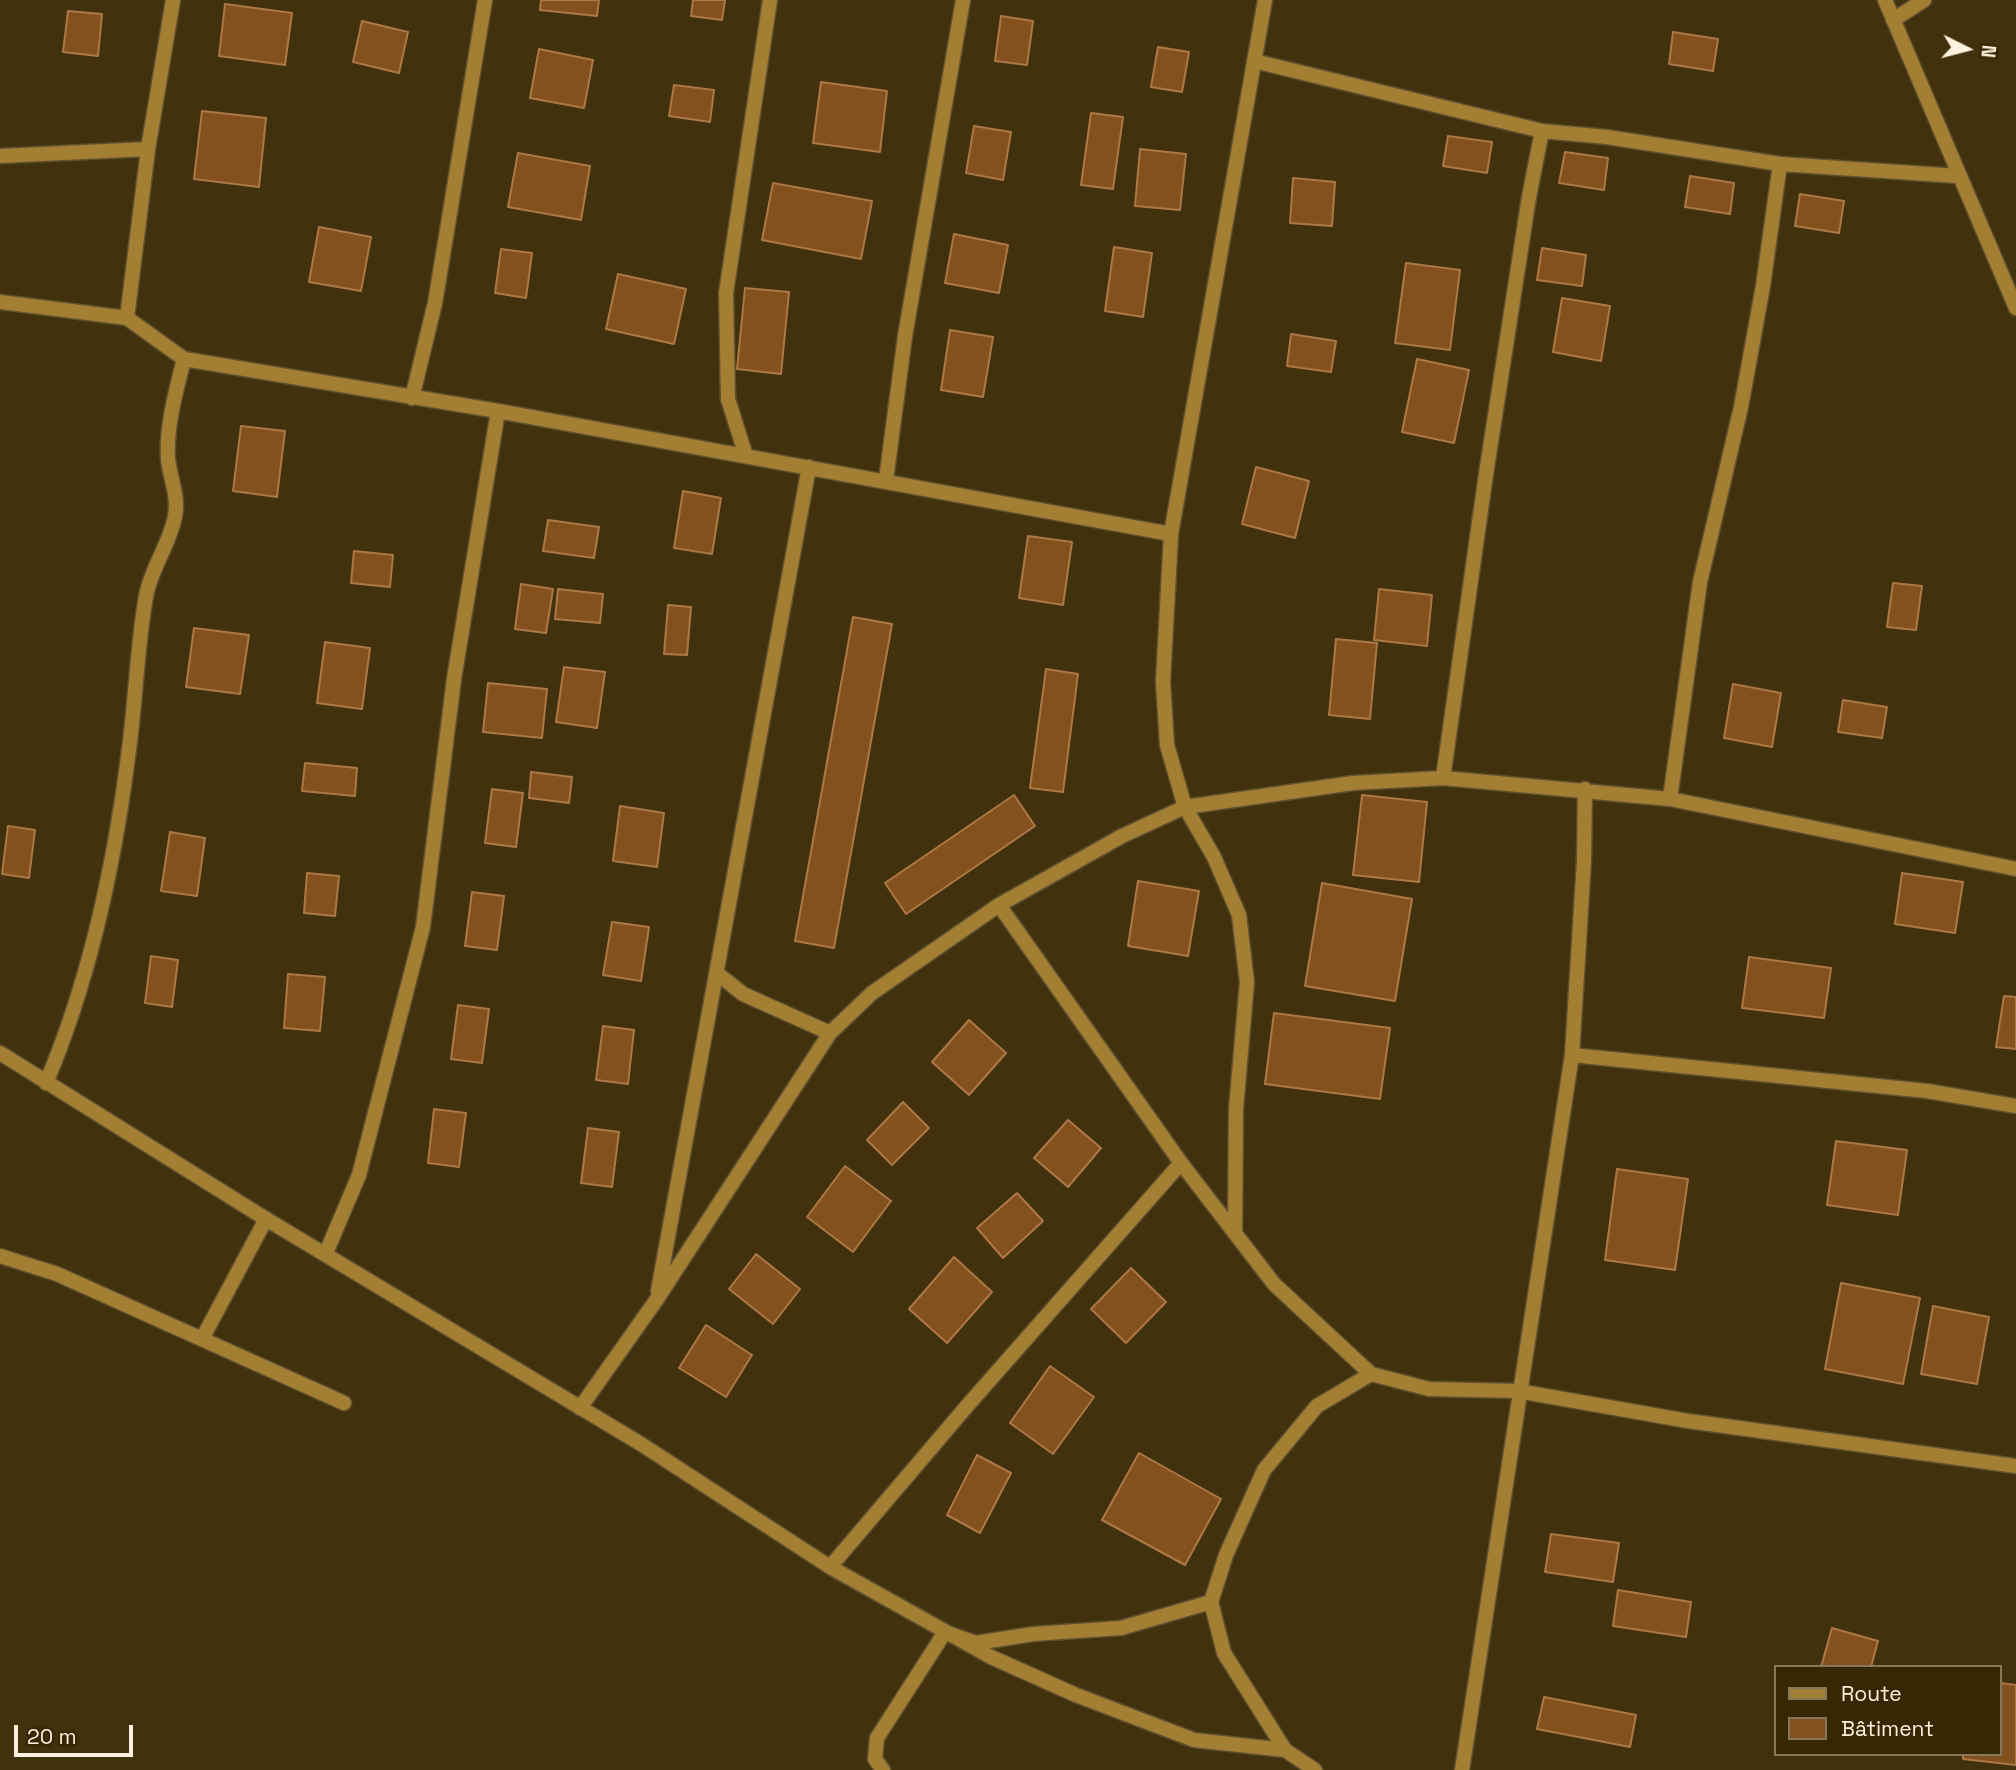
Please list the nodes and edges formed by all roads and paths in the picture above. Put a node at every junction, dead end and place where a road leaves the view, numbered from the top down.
1 (173, 0) edge
2 (485, 0) edge
3 (770, 0) edge
4 (963, 0) edge
5 (1265, 0) edge
6 (1885, 0) edge
7 (1924, 0) edge
8 (1894, 20) junction
9 (1254, 61) junction
10 (1542, 131) junction
11 (148, 149) junction
12 (0, 156) edge
13 (1780, 164) junction
14 (1958, 176) junction
15 (0, 302) edge
16 (2016, 308) edge
17 (127, 318) junction
18 (184, 359) junction
19 (412, 398) junction
20 (498, 411) junction
21 (746, 456) junction
22 (809, 467) junction
23 (886, 480) junction
24 (1171, 534) junction
25 (1443, 778) junction
26 (1584, 789) junction
27 (1670, 799) junction
28 (1185, 807) junction
29 (2016, 869) edge
30 (999, 905) junction
31 (718, 974) junction
32 (830, 1034) junction
33 (0, 1053) edge
34 (1572, 1055) junction
35 (46, 1083) junction
36 (2016, 1106) edge
37 (1181, 1163) junction
38 (266, 1219) junction
39 (1235, 1233) junction
40 (326, 1253) junction
41 (0, 1256) edge
42 (657, 1300) junction
43 (202, 1339) junction
44 (1371, 1374) junction
45 (1518, 1391) junction
46 (344, 1403) dead end
47 (580, 1408) junction
48 (2016, 1466) edge
49 (830, 1567) junction
50 (1211, 1602) junction
51 (945, 1632) junction
52 (1284, 1750) junction
53 (883, 1770) edge
54 (1315, 1770) edge
55 (1462, 1770) edge

1 - 11 street
2 - 19 street
3 - 21 street
4 - 23 street
5 - 9 street
6 - 8 street
7 - 8 street
8 - 14 street
9 - 10 street
9 - 24 street
10 - 13 street
10 - 25 street
11 - 12 street
11 - 17 street
13 - 14 street
13 - 27 street
14 - 16 street
15 - 17 street
17 - 18 street
18 - 19 street
18 - 35 street
19 - 20 street
20 - 21 street
20 - 40 street
21 - 22 street
22 - 23 street
22 - 31 street
23 - 24 street
24 - 28 street
25 - 26 street
25 - 28 street
26 - 27 street
26 - 34 street
27 - 29 street
28 - 30 street
28 - 39 street
30 - 32 street
30 - 37 street
31 - 32 street
31 - 42 street
32 - 42 street
33 - 35 street
34 - 36 street
34 - 45 street
35 - 38 street
37 - 39 street
37 - 49 street
38 - 40 street
38 - 43 street
39 - 44 street
40 - 47 street
41 - 43 street
42 - 47 street
43 - 46 street
44 - 45 street
44 - 50 street
45 - 48 street
45 - 55 street
47 - 49 street
49 - 51 street
50 - 51 street
50 - 52 street
51 - 52 street
51 - 53 street
52 - 54 street

